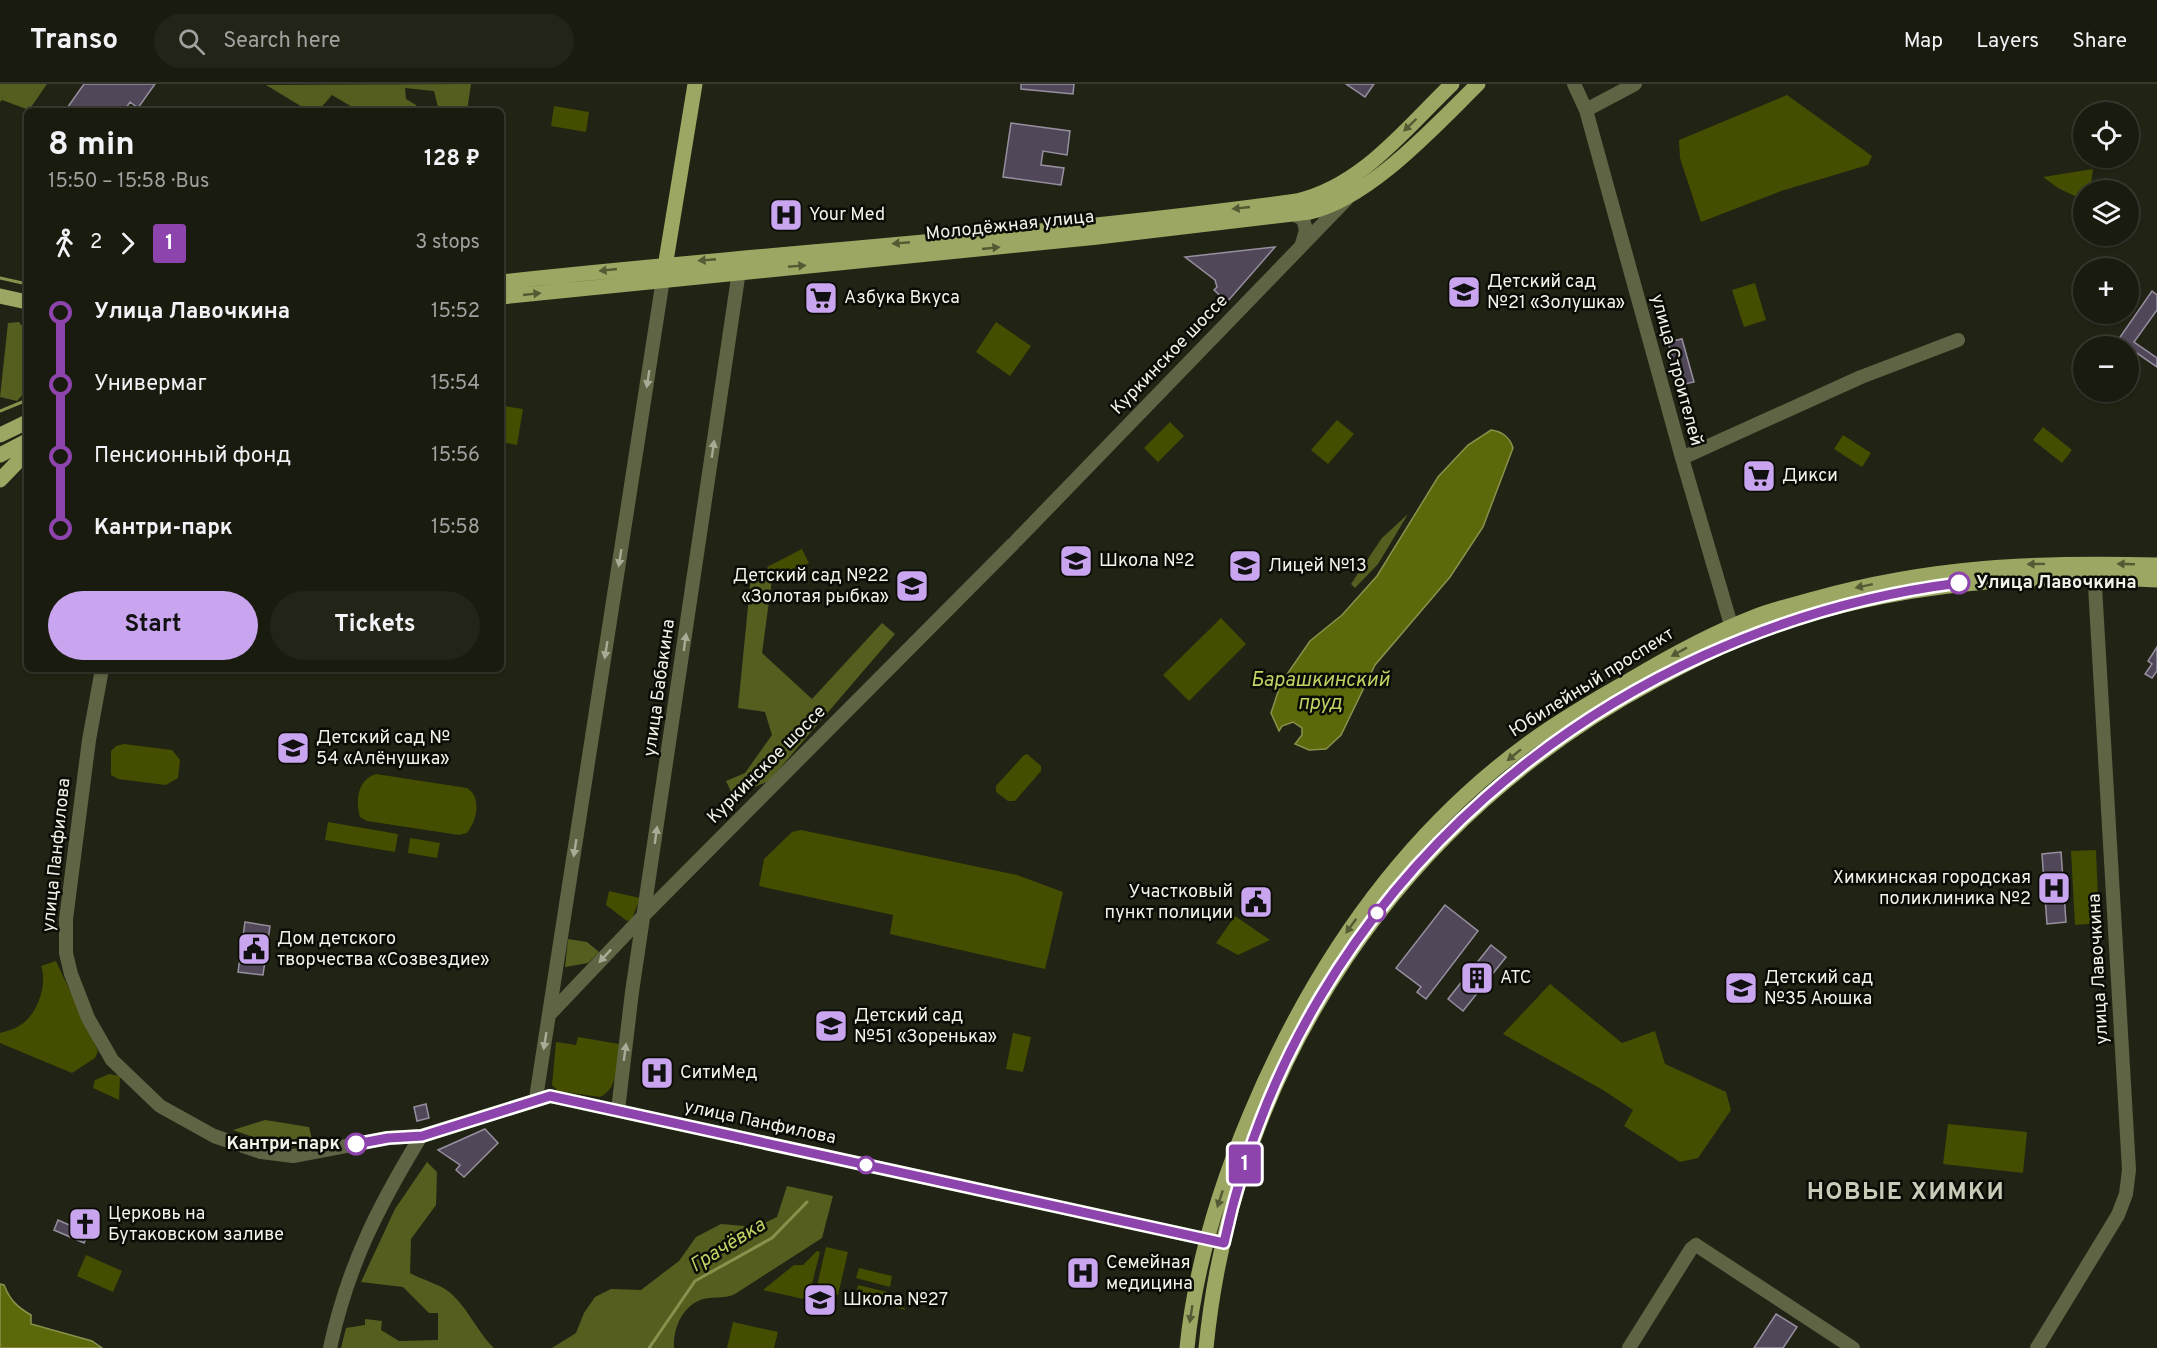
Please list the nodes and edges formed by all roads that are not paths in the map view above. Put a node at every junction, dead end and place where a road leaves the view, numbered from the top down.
1 (695, 84) edge
2 (1452, 84) edge
3 (1478, 84) edge
4 (1574, 84) edge
5 (1586, 84) edge
6 (1635, 84) edge
7 (1586, 110) junction
8 (1352, 195) junction
9 (1293, 214) junction
10 (1302, 244) junction
11 (665, 271) junction
12 (739, 271) junction
13 (504, 282) edge
14 (0, 289) edge
15 (24, 294) edge
16 (0, 296) edge
17 (504, 297) edge
18 (24, 301) edge
19 (1958, 340) dead end
20 (24, 423) edge
21 (0, 435) edge
22 (24, 443) edge
23 (0, 455) edge
24 (24, 455) edge
25 (1682, 458) junction
26 (0, 480) edge
27 (2157, 565) edge
28 (2094, 570) junction
29 (2157, 580) edge
30 (1734, 633) junction
31 (101, 672) edge
32 (652, 867) junction
33 (668, 891) junction
34 (645, 914) junction
35 (549, 1015) junction
36 (536, 1098) junction
37 (618, 1110) junction
38 (422, 1136) junction
39 (1206, 1239) junction
40 (1224, 1243) junction
41 (330, 1348) edge
42 (1188, 1348) edge
43 (1206, 1348) edge
44 (1629, 1348) edge
45 (1853, 1348) edge
46 (2037, 1348) edge

1 - 11 main road
2 -> 11 main road, Молодёжная улица
3 - 8 main road, Молодёжная улица
4 - 7 street, улица Строителей
5 - 7 street, улица Строителей
6 - 7 street
7 - 25 street, улица Строителей
8 - 9 main road, Молодёжная улица
8 - 10 street, Куркинское шоссе
9 - 10 street
12 -> 9 main road, Молодёжная улица
10 - 33 street, Куркинское шоссе
11 - 12 main road, Молодёжная улица
11 -> 13 main road, Молодёжная улица
17 -> 11 main road, Молодёжная улица
11 -> 35 street
32 -> 12 street, улица Бабакина
14 - 15 main road
16 - 18 main road
19 - 25 street
20 - 21 main road
22 - 23 main road
24 - 26 main road
25 - 30 street, улица Строителей
27 -> 28 main road, Юбилейный проспект
28 - 29 main road, Юбилейный проспект
28 - 30 main road, Юбилейный проспект
28 - 46 street, улица Лавочкина
30 -> 39 main road, Юбилейный проспект
30 - 40 main road, Юбилейный проспект
31 - 38 street, улица Панфилова
32 - 33 street
32 - 34 street, улица Бабакина
33 - 34 street, Куркинское шоссе
34 -> 35 street, Куркинское шоссе
37 -> 34 street, улица Бабакина
35 -> 36 street
36 - 37 street, улица Панфилова
36 - 38 street, улица Панфилова
37 - 39 street, улица Панфилова
38 - 41 street
39 - 40 street, улица Панфилова
39 -> 42 main road, Юбилейный проспект
40 - 43 main road, Юбилейный проспект
44 - 45 street

